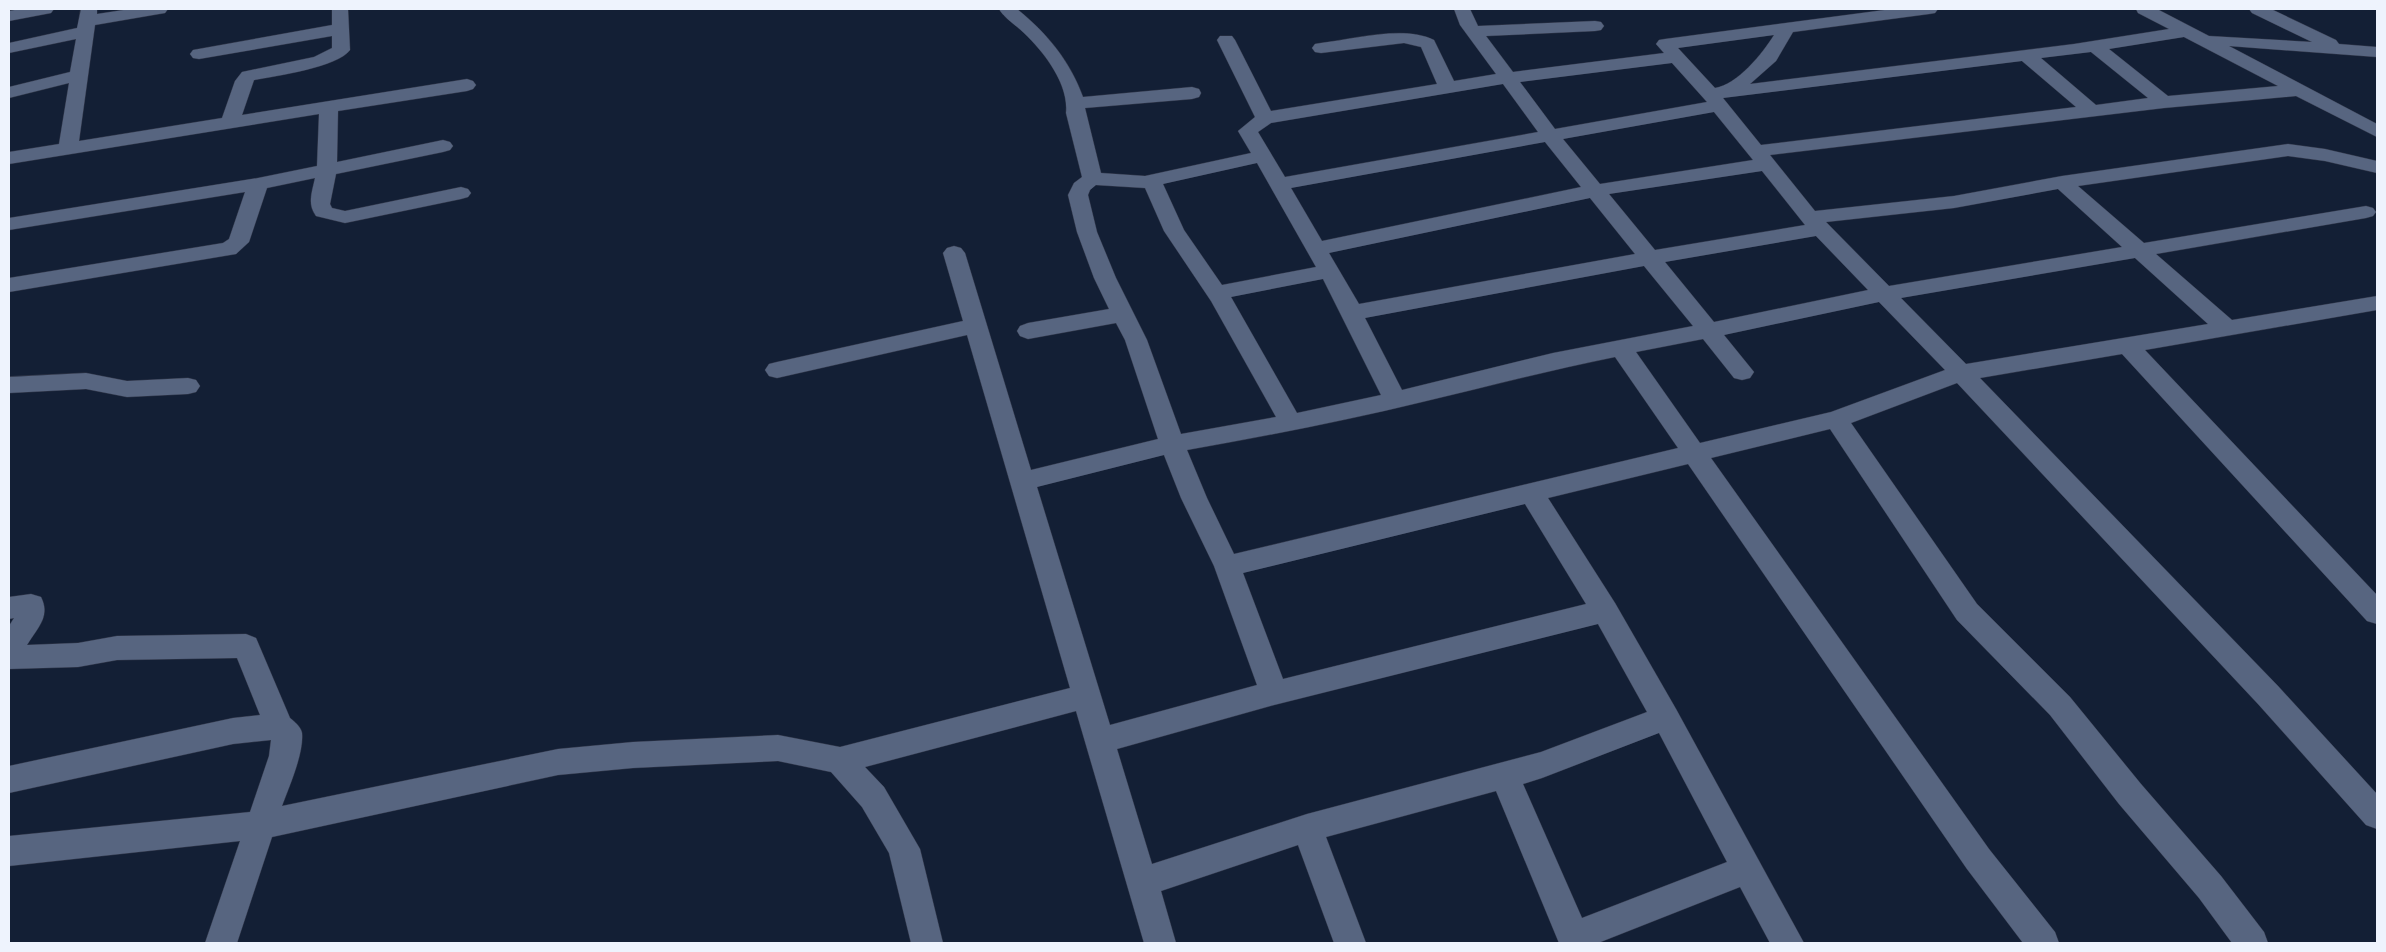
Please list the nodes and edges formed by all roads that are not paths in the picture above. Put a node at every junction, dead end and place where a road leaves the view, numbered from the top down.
1 (45, 9) edge
2 (159, 9) edge
3 (340, 9) edge
4 (1007, 9) edge
5 (1462, 9) edge
6 (1929, 9) edge
7 (2144, 9) edge
8 (2258, 9) edge
9 (9, 16) edge
10 (87, 21) edge
11 (1595, 26) dead end
12 (1787, 27) junction
13 (341, 29) junction
14 (1473, 31) junction
15 (2196, 35) junction
16 (1226, 40) dead end
17 (2095, 46) junction
18 (9, 48) edge
19 (1321, 48) dead end
20 (2343, 50) junction
21 (2377, 52) edge
22 (199, 54) dead end
23 (2026, 55) junction
24 (1677, 57) junction
25 (78, 76) junction
26 (1508, 78) junction
27 (466, 85) dead end
28 (1448, 88) junction
29 (2300, 90) junction
30 (9, 92) edge
31 (1192, 93) dead end
32 (1719, 97) junction
33 (2164, 102) junction
34 (1076, 103) junction
35 (329, 107) junction
36 (2091, 110) junction
37 (1266, 118) junction
38 (230, 122) junction
39 (2377, 132) edge
40 (1549, 134) junction
41 (443, 146) dead end
42 (68, 148) junction
43 (1263, 156) junction
44 (1761, 157) junction
45 (10, 159) edge
46 (2377, 168) edge
47 (327, 170) junction
48 (1092, 179) junction
49 (1152, 180) junction
50 (2062, 182) junction
51 (258, 184) junction
52 (1279, 184) junction
53 (1597, 190) junction
54 (461, 193) dead end
55 (2366, 212) dead end
56 (1815, 223) junction
57 (9, 224) edge
58 (1316, 249) junction
59 (2140, 252) junction
60 (954, 253) dead end
61 (1650, 258) junction
62 (1329, 270) junction
63 (9, 285) edge
64 (1216, 293) junction
65 (1882, 294) junction
66 (2377, 302) edge
67 (1352, 313) junction
68 (1123, 314) junction
69 (974, 326) junction
70 (2227, 328) junction
71 (1708, 329) junction
72 (1028, 331) dead end
73 (2127, 345) junction
74 (1620, 347) junction
75 (777, 370) dead end
76 (1742, 372) dead end
77 (1961, 373) junction
78 (9, 385) edge
79 (188, 386) dead end
80 (1395, 400) junction
81 (1836, 419) junction
82 (1291, 422) junction
83 (1172, 444) junction
84 (1694, 453) junction
85 (1021, 482) junction
86 (1531, 492) junction
87 (1227, 566) junction
88 (9, 608) edge
89 (1605, 611) junction
90 (2377, 613) edge
91 (9, 649) edge
92 (9, 656) edge
93 (1274, 693) junction
94 (1086, 696) junction
95 (1666, 718) junction
96 (279, 726) junction
97 (1099, 741) junction
98 (840, 760) junction
99 (1504, 775) junction
100 (9, 780) edge
101 (2377, 815) edge
102 (260, 825) junction
103 (1307, 828) junction
104 (9, 852) edge
105 (1746, 870) junction
106 (1142, 882) junction
107 (1575, 940) edge
108 (221, 943) edge
109 (927, 943) edge
110 (1160, 943) edge
111 (1350, 943) edge
112 (1788, 943) edge
113 (2043, 943) edge
114 (2252, 943) edge

1 - 9 street
2 - 10 street
3 - 13 street
4 - 34 street
5 - 14 street
6 - 12 street
7 - 15 street
8 - 20 street
10 - 18 street
10 - 25 street
11 - 14 street
12 - 24 street
12 - 32 street
13 - 22 street
13 - 38 street
14 - 26 street
15 - 17 street
15 - 20 street
15 - 29 street
16 - 37 street
17 - 23 street
17 - 33 street
19 - 28 street
20 - 21 street
23 - 32 street
23 - 36 street
24 - 26 street
24 - 32 street
25 - 30 street
25 - 42 street
26 - 28 street
26 - 40 street
27 - 35 street
28 - 37 street
29 - 33 street
29 - 39 street
31 - 34 street
32 - 40 street
32 - 44 street
33 - 36 street
34 - 48 street
35 - 38 street
35 - 47 street
36 - 44 street
37 - 43 street
38 - 42 street
40 - 52 street
40 - 53 street
41 - 47 street
42 - 45 street
43 - 49 street
43 - 52 street
44 - 53 street
44 - 56 street
46 - 50 street
47 - 51 street
47 - 54 street
48 - 49 street
48 - 68 street
49 - 64 street
50 - 56 street
50 - 59 street
51 - 57 street
51 - 63 street
52 - 58 street
53 - 58 street
53 - 61 street
55 - 59 street
56 - 61 street
56 - 65 street
58 - 62 street
59 - 65 street
59 - 70 street
60 - 69 street
61 - 67 street
61 - 71 street
62 - 64 street
62 - 67 street
64 - 82 street
65 - 71 street
65 - 77 street
66 - 70 street
67 - 80 street
68 - 72 street
68 - 83 street
69 - 75 street
69 - 85 street
70 - 73 street
71 - 74 street
71 - 76 street
73 - 77 street
73 - 90 street
74 - 80 street
74 - 84 street
77 - 81 street
77 - 101 street
78 - 79 street
80 - 82 street
81 - 84 street
81 - 114 street
82 - 83 street
83 - 85 street
83 - 87 street
84 - 86 street
84 - 113 street
85 - 94 street
86 - 87 street
86 - 89 street
87 - 93 street
88 - 91 street
89 - 93 street
89 - 95 street
92 - 96 street
93 - 97 street
94 - 97 street
94 - 98 street
95 - 99 street
95 - 105 street
96 - 100 street
96 - 102 street
97 - 106 street
98 - 102 street
98 - 109 street
99 - 103 street
99 - 107 street
102 - 104 street
102 - 108 street
103 - 106 street
103 - 111 street
105 - 107 street
105 - 112 street
106 - 110 street

